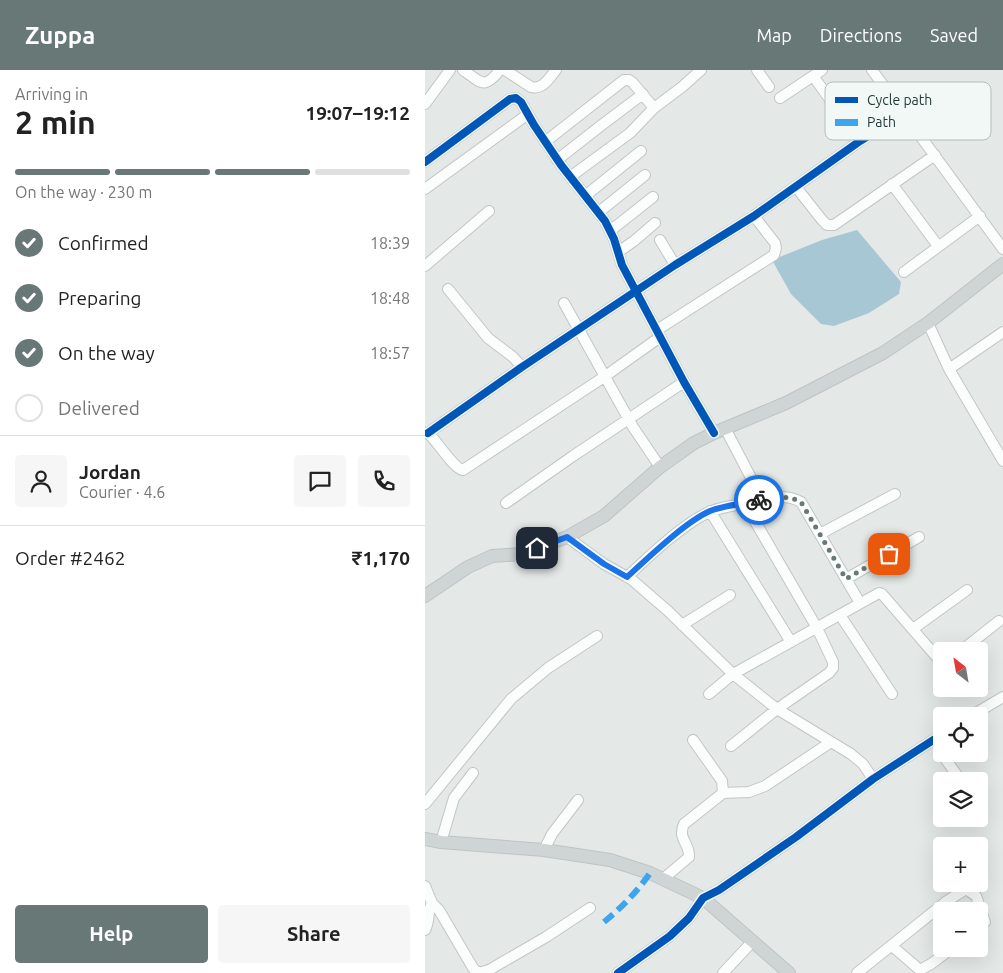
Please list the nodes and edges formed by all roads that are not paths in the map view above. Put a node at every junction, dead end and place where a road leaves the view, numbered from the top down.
1 (450, 70) edge
2 (463, 70) edge
3 (500, 70) edge
4 (505, 70) edge
5 (555, 70) edge
6 (701, 70) edge
7 (757, 70) edge
8 (822, 70) edge
9 (872, 70) edge
10 (813, 76) junction
11 (881, 82) edge
12 (769, 87) dead end
13 (825, 92) edge
14 (643, 94) junction
15 (781, 98) dead end
16 (425, 104) edge
17 (654, 108) junction
18 (529, 114) junction
19 (864, 140) edge
20 (924, 140) edge
21 (545, 142) junction
22 (861, 142) joint
23 (641, 152) dead end
24 (935, 155) junction
25 (557, 160) junction
26 (425, 162) edge
27 (645, 175) dead end
28 (570, 178) junction
29 (893, 184) junction
30 (796, 187) junction
31 (425, 189) edge
32 (585, 196) junction
33 (653, 197) dead end
34 (489, 211) dead end
35 (599, 212) junction
36 (754, 216) junction
37 (980, 216) junction
38 (655, 223) dead end
39 (610, 231) junction
40 (660, 240) dead end
41 (937, 246) junction
42 (1003, 249) edge
43 (617, 252) junction
44 (1003, 264) edge
45 (675, 265) junction
46 (425, 266) edge
47 (903, 272) dead end
48 (449, 289) dead end
49 (636, 291) junction
50 (564, 302) dead end
51 (928, 323) junction
52 (579, 329) junction
53 (1003, 332) edge
54 (658, 334) junction
55 (522, 367) junction
56 (949, 369) junction
57 (604, 377) junction
58 (684, 382) junction
59 (628, 419) junction
60 (719, 430) junction
61 (427, 433) edge
62 (1003, 461) edge
63 (661, 467) junction
64 (895, 494) dead end
65 (762, 499) junction
66 (506, 504) dead end
67 (745, 504) junction
68 (710, 511) junction
69 (820, 534) junction
70 (567, 537) junction
71 (919, 537) dead end
72 (627, 577) junction
73 (846, 579) junction
74 (967, 590) dead end
75 (730, 595) dead end
76 (425, 596) edge
77 (860, 603) junction
78 (839, 616) junction
79 (999, 621) dead end
80 (682, 625) junction
81 (817, 628) junction
82 (913, 629) junction
83 (597, 636) dead end
84 (791, 642) junction
85 (972, 642) edge
86 (933, 653) edge
87 (733, 674) junction
88 (709, 694) dead end
89 (892, 694) dead end
90 (1003, 697) edge
91 (986, 707) edge
92 (777, 709) junction
93 (693, 740) dead end
94 (933, 741) edge
95 (831, 742) junction
96 (731, 746) dead end
97 (473, 773) dead end
98 (873, 779) junction
99 (723, 793) junction
100 (578, 800) dead end
101 (425, 804) edge
102 (425, 839) edge
103 (441, 842) junction
104 (544, 850) junction
105 (663, 879) junction
106 (425, 886) edge
107 (703, 898) junction
108 (947, 902) edge
109 (978, 902) edge
110 (432, 903) junction
111 (590, 908) dead end
112 (933, 913) edge
113 (425, 930) edge
114 (753, 942) junction
115 (892, 946) junction
116 (940, 957) edge
117 (618, 973) edge
118 (723, 973) edge
119 (789, 973) edge
120 (857, 973) edge

1 - 16 street
2 - 3 street
4 - 5 street
6 - 17 street
7 - 12 street
8 - 10 street
9 - 11 street
10 - 13 street
10 - 15 street
14 - 17 street
14 - 21 street
14 - 25 street
17 - 28 street
18 - 21 street
18 - 26 street
18 - 31 street
19 - 22 street
20 - 24 street
21 - 25 street
22 - 30 street
23 - 32 street
24 - 29 street
24 - 37 street
25 - 28 street
27 - 35 street
28 - 32 street
29 - 30 street
29 - 41 street
30 - 36 street
32 - 35 street
33 - 39 street
34 - 46 street
35 - 39 street
36 - 45 street
36 - 54 street
37 - 41 street
37 - 42 street
38 - 43 street
39 - 43 street
40 - 45 street
41 - 47 street
43 - 49 street
44 - 51 main road
45 - 49 street
48 - 55 street
49 - 52 street
49 - 54 street
50 - 52 street
51 - 56 street
51 - 60 main road
52 - 55 street
52 - 57 street
53 - 56 street
54 - 57 street
54 - 58 street
55 - 61 street
56 - 62 street
57 - 59 street
57 - 61 street
58 - 59 street
58 - 60 street
59 - 63 street
59 - 66 street
60 - 63 main road
60 - 65 street
63 - 70 main road
64 - 69 street
65 - 67 street
65 - 69 street
67 - 68 street
67 - 81 street
68 - 72 street
68 - 84 street
69 - 73 street
70 - 72 street
70 - 76 main road
71 - 73 street
72 - 80 street
73 - 77 street
74 - 82 street
75 - 80 street
77 - 78 street
77 - 82 street
78 - 81 street
78 - 89 street
79 - 85 street
80 - 87 street
81 - 84 street
81 - 92 street
82 - 86 street
83 - 101 street
84 - 87 street
87 - 88 street
87 - 92 street
90 - 91 street
92 - 95 street
92 - 96 street
93 - 99 street
94 - 98 street
95 - 98 street
95 - 99 street
97 - 103 street
98 - 107 street
99 - 105 street
100 - 104 street
102 - 103 main road
103 - 104 main road
104 - 105 main road
105 - 107 main road
106 - 110 street
107 - 114 main road
107 - 117 street
108 - 109 street
110 - 111 street
110 - 113 street
112 - 115 street
114 - 118 street
114 - 119 main road
115 - 116 street
115 - 120 street

